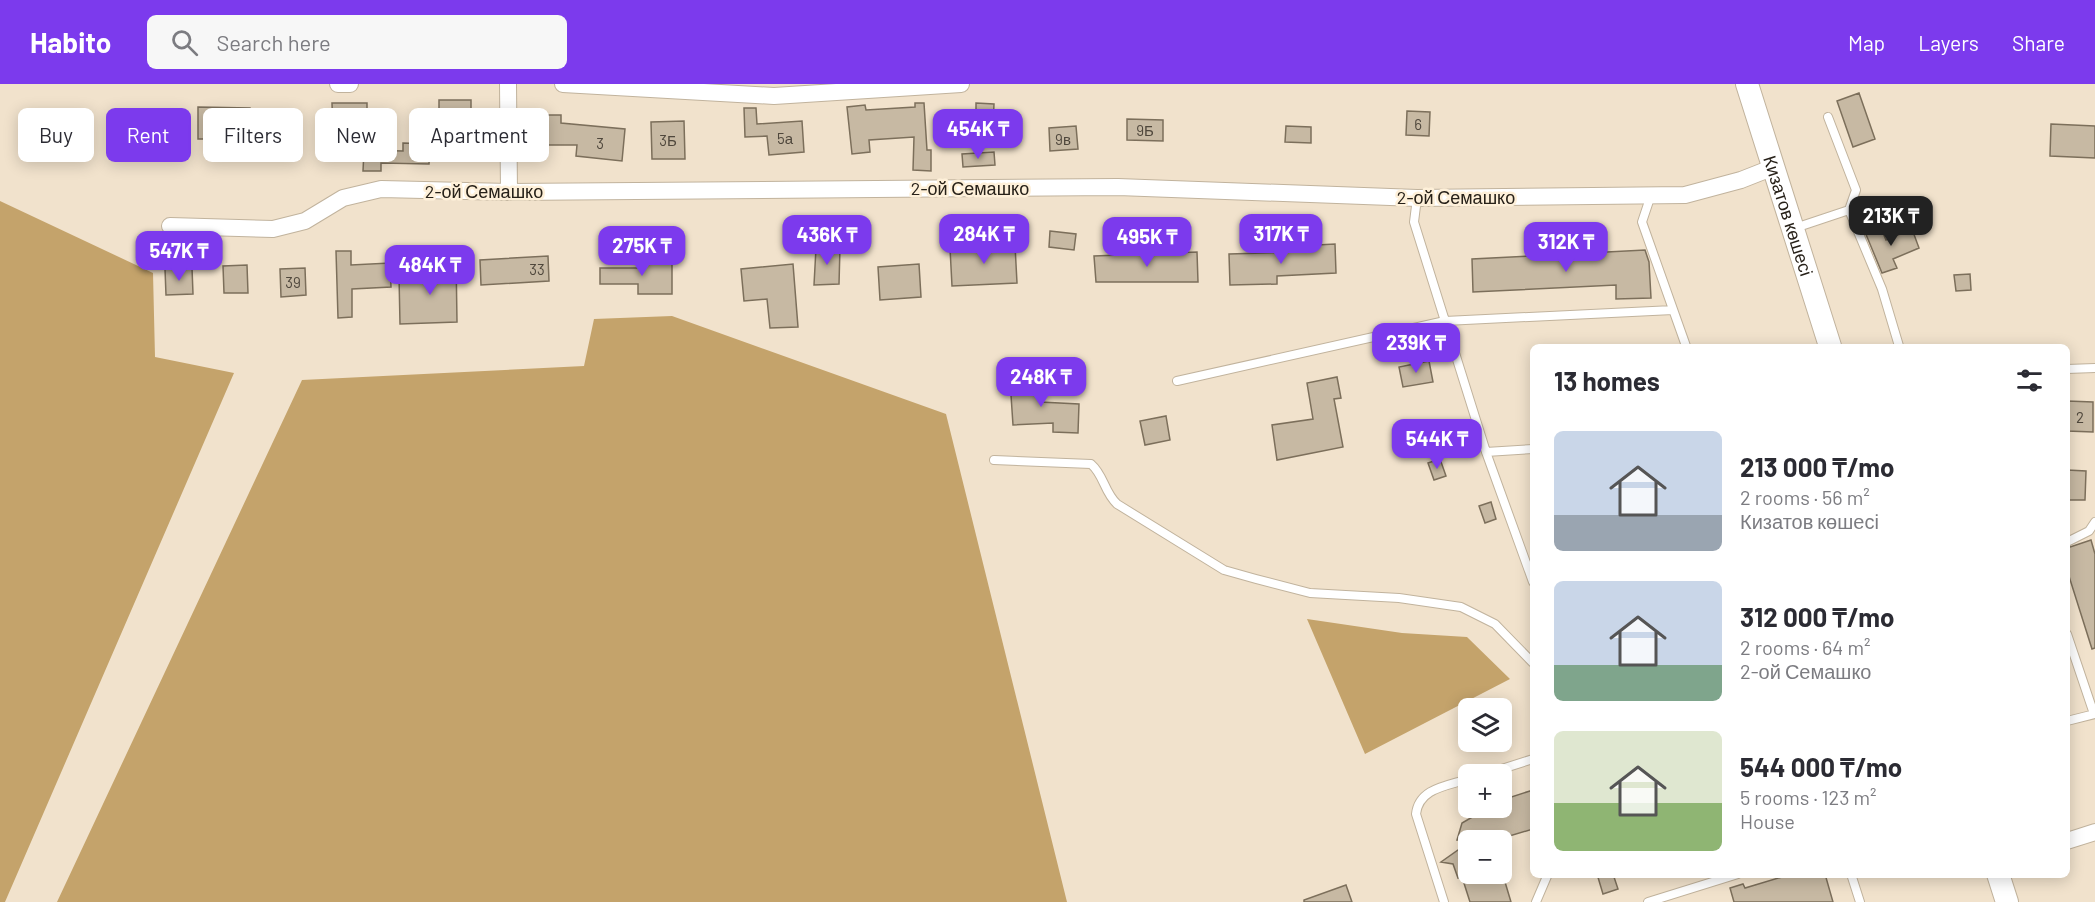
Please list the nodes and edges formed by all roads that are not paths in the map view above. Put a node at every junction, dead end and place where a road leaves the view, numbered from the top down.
1 (338, 84) edge
2 (342, 84) edge
3 (350, 84) edge
4 (508, 84) edge
5 (563, 84) edge
6 (961, 84) edge
7 (1747, 84) edge
8 (774, 90) edge
9 (1828, 117) dead end
10 (1774, 167) junction
11 (509, 192) junction
12 (1651, 195) junction
13 (1417, 198) junction
14 (1848, 210) junction
15 (170, 226) dead end
16 (1793, 229) junction
17 (1673, 310) junction
18 (1445, 321) junction
19 (1685, 344) edge
20 (1829, 344) edge
21 (1898, 344) edge
22 (2095, 368) edge
23 (2070, 369) edge
24 (1177, 381) dead end
25 (1530, 449) edge
26 (1486, 452) junction
27 (994, 460) dead end
28 (2095, 522) edge
29 (2070, 540) edge
30 (1530, 570) edge
31 (2070, 643) edge
32 (1530, 660) edge
33 (2095, 714) edge
34 (2070, 720) edge
35 (1530, 760) edge
36 (1512, 766) edge
37 (1458, 782) edge
38 (2095, 832) edge
39 (2070, 840) edge
40 (1546, 878) edge
41 (1725, 878) edge
42 (1852, 878) edge
43 (1999, 878) edge
44 (1444, 902) edge
45 (1536, 902) edge
46 (1648, 902) edge
47 (1860, 902) edge
48 (2007, 902) edge

1 - 2 street
2 - 3 street
4 - 11 street
5 - 8 street
6 - 8 street
7 - 10 main road, Кизатов көшесі
9 - 14 lane
10 - 12 street, 2-ой Семашко
10 - 16 main road, Кизатов көшесі
11 - 13 street, 2-ой Семашко
11 - 15 street, 2-ой Семашко
12 - 13 street, 2-ой Семашко
12 - 17 lane
13 - 18 lane
14 - 16 lane
14 - 21 lane
16 - 20 main road, Кизатов көшесі
17 - 18 lane
17 - 19 lane
18 - 24 lane
18 - 26 lane
22 - 23 lane
25 - 26 lane
26 - 30 lane
27 - 32 lane
28 - 29 lane
31 - 33 lane
33 - 34 lane
35 - 36 lane
37 - 44 lane
38 - 39 street
40 - 45 lane
41 - 46 lane
42 - 47 lane
43 - 48 main road

